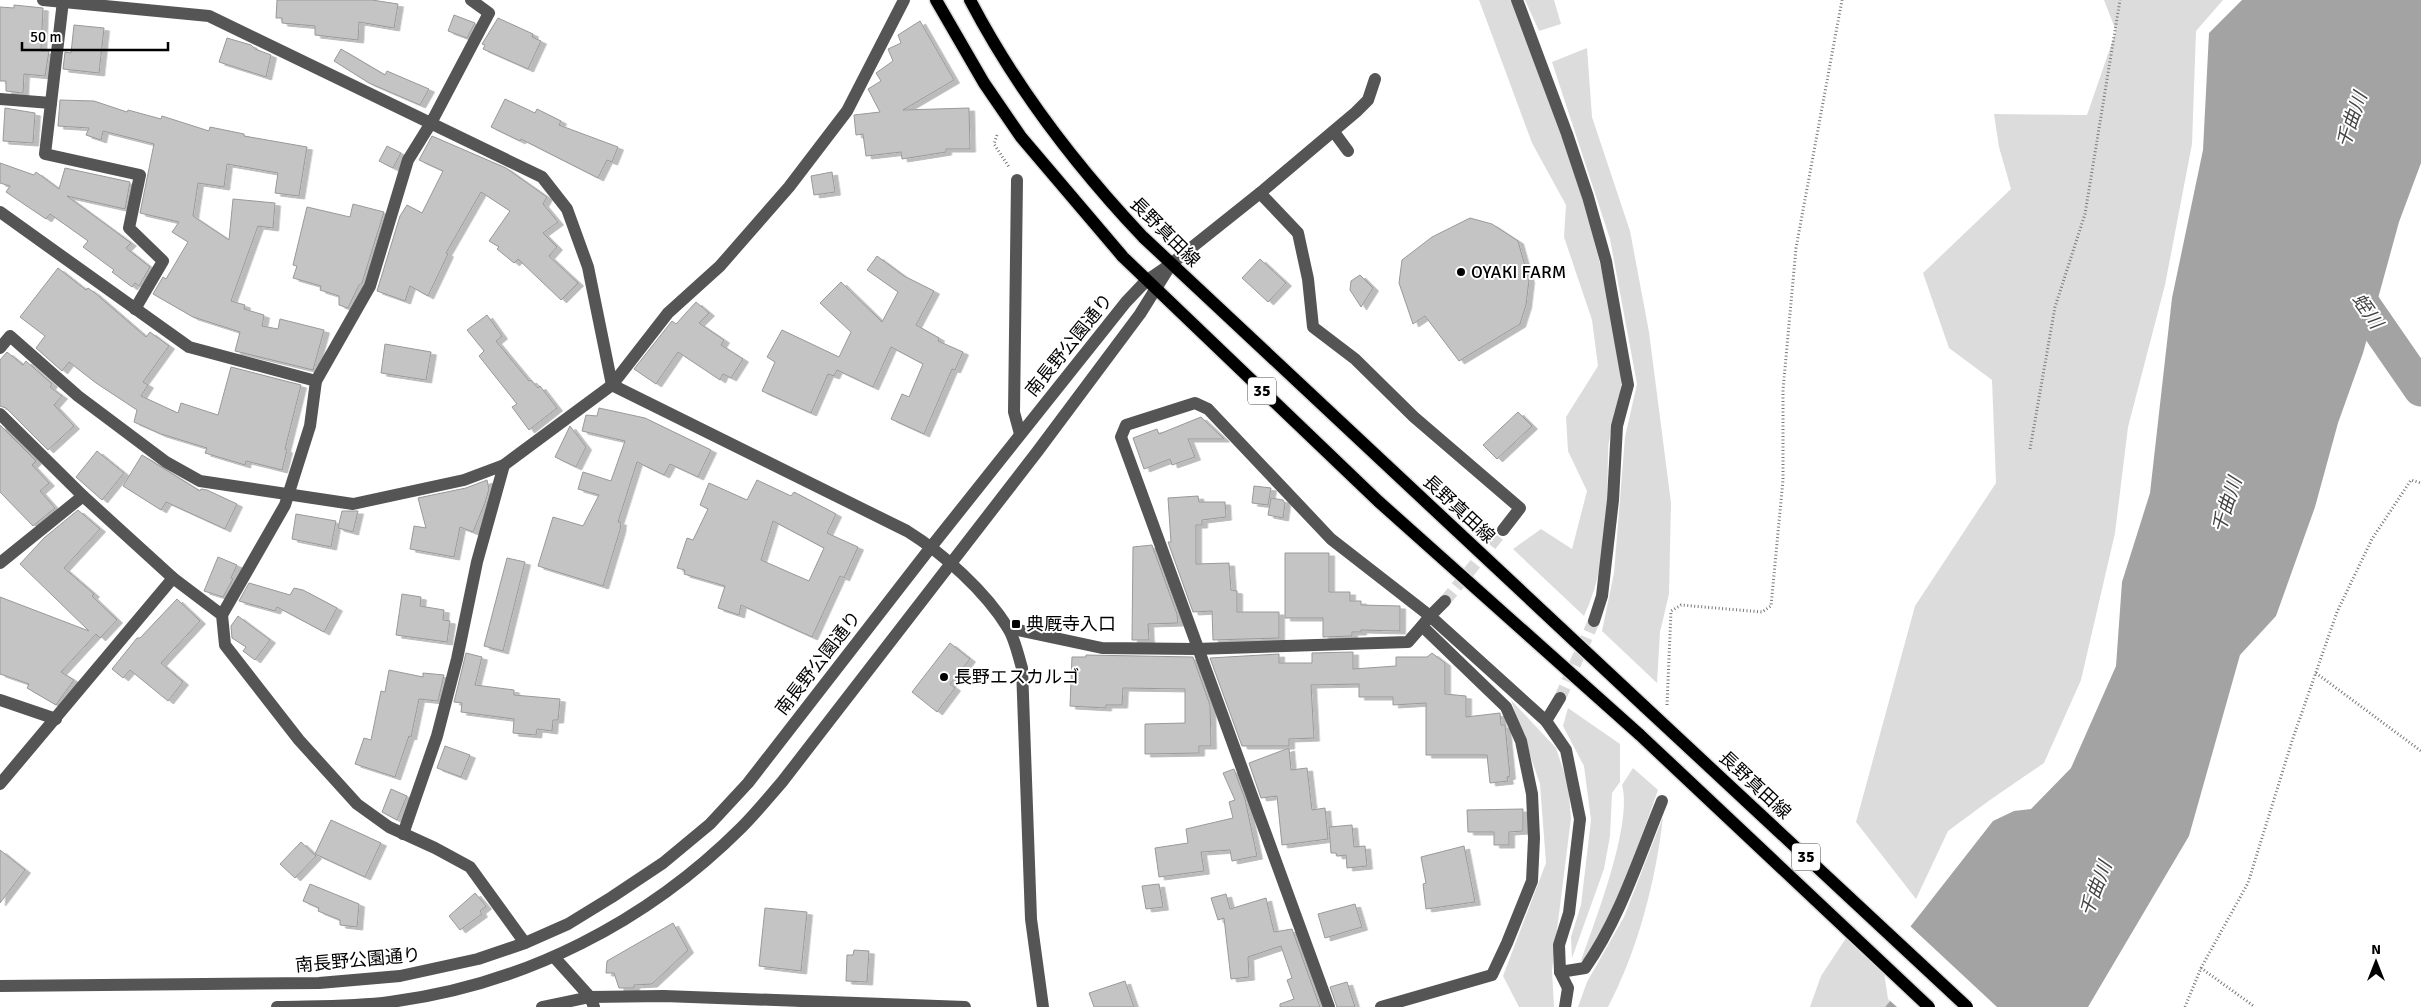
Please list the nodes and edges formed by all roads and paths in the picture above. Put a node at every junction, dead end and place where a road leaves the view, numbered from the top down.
1 (43, 0) edge
2 (471, 0) edge
3 (904, 0) edge
4 (936, 0) edge
5 (970, 0) edge
6 (1518, 0) edge
7 (1842, 0) edge
8 (2120, 0) edge
9 (63, 1) junction
10 (1375, 79) dead end
11 (0, 99) edge
12 (50, 103) junction
13 (431, 123) junction
14 (1334, 132) junction
15 (997, 135) dead end
16 (1348, 151) dead end
17 (1017, 180) joint
18 (1260, 193) junction
19 (0, 212) edge
20 (1171, 264) junction
21 (1146, 281) junction
22 (1157, 291) junction
23 (135, 309) junction
24 (0, 348) edge
25 (316, 381) junction
26 (612, 385) junction
27 (0, 414) edge
28 (1020, 434) junction
29 (2030, 449) dead end
30 (504, 465) junction
31 (2421, 483) edge
32 (289, 494) junction
33 (83, 496) junction
34 (1503, 530) tunnel mouth
35 (931, 547) junction
36 (0, 562) edge
37 (950, 564) junction
38 (173, 578) junction
39 (1445, 601) tunnel mouth
40 (222, 615) junction
41 (1426, 621) junction
42 (1594, 621) tunnel mouth
43 (1008, 628) junction
44 (1196, 649) junction
45 (2316, 673) junction
46 (1560, 698) tunnel mouth
47 (0, 700) edge
48 (1666, 711) dead end
49 (56, 719) junction
50 (1546, 721) junction
51 (2421, 751) edge
52 (0, 784) edge
53 (1662, 801) dead end
54 (403, 834) junction
55 (525, 943) junction
56 (555, 958) junction
57 (2200, 968) junction
58 (1560, 972) junction
59 (0, 986) edge
60 (592, 1002) edge
61 (277, 1007) edge
62 (542, 1007) edge
63 (965, 1007) edge
64 (1043, 1007) edge
65 (1329, 1007) edge
66 (1381, 1007) edge
67 (1565, 1007) edge
68 (1929, 1007) edge
69 (1968, 1007) edge
70 (2185, 1007) edge
71 (2255, 1007) edge

1 - 9 street
2 - 13 street
3 - 26 street
4 - 21 main road, 35
5 - 20 main road, 長野真田線 / 35
6 - 42 street
7 - 48 path
8 - 29 path
9 - 12 street
9 - 13 street
10 - 14 street
11 - 12 street
12 - 23 street
13 - 25 street
13 - 26 street
14 - 16 street
14 - 18 street
15 - 17 path
17 - 28 street
18 - 20 street
18 - 34 street
19 - 23 street
20 - 21 street, 南長野公園通り
20 - 22 street, 南長野公園通り
20 - 69 main road, 長野真田線 / 35, bridge
21 - 22 main road, 35
21 - 28 street, 南長野公園通り
22 - 37 street, 南長野公園通り
22 - 68 main road, 35, bridge
23 - 25 street
24 - 32 street
25 - 32 street
26 - 30 street
26 - 35 street
27 - 33 street
28 - 35 street, 南長野公園通り
30 - 32 street
30 - 54 street
31 - 45 path
32 - 40 street
33 - 36 street
33 - 38 street
35 - 37 street
35 - 55 street, 南長野公園通り
37 - 43 street
37 - 56 street, 南長野公園通り
38 - 40 street
38 - 49 street
39 - 41 street
40 - 54 street
41 - 44 street
41 - 44 street
41 - 50 street
41 - 66 street
43 - 44 street
43 - 64 street
44 - 65 street
45 - 51 path
45 - 57 path
46 - 50 street
47 - 49 street
49 - 52 street
50 - 58 street
53 - 58 street
54 - 55 street
55 - 59 street, 南長野公園通り
56 - 60 street
56 - 61 street, 南長野公園通り
57 - 70 path
57 - 71 path
58 - 67 street
60 - 62 street
60 - 63 street

